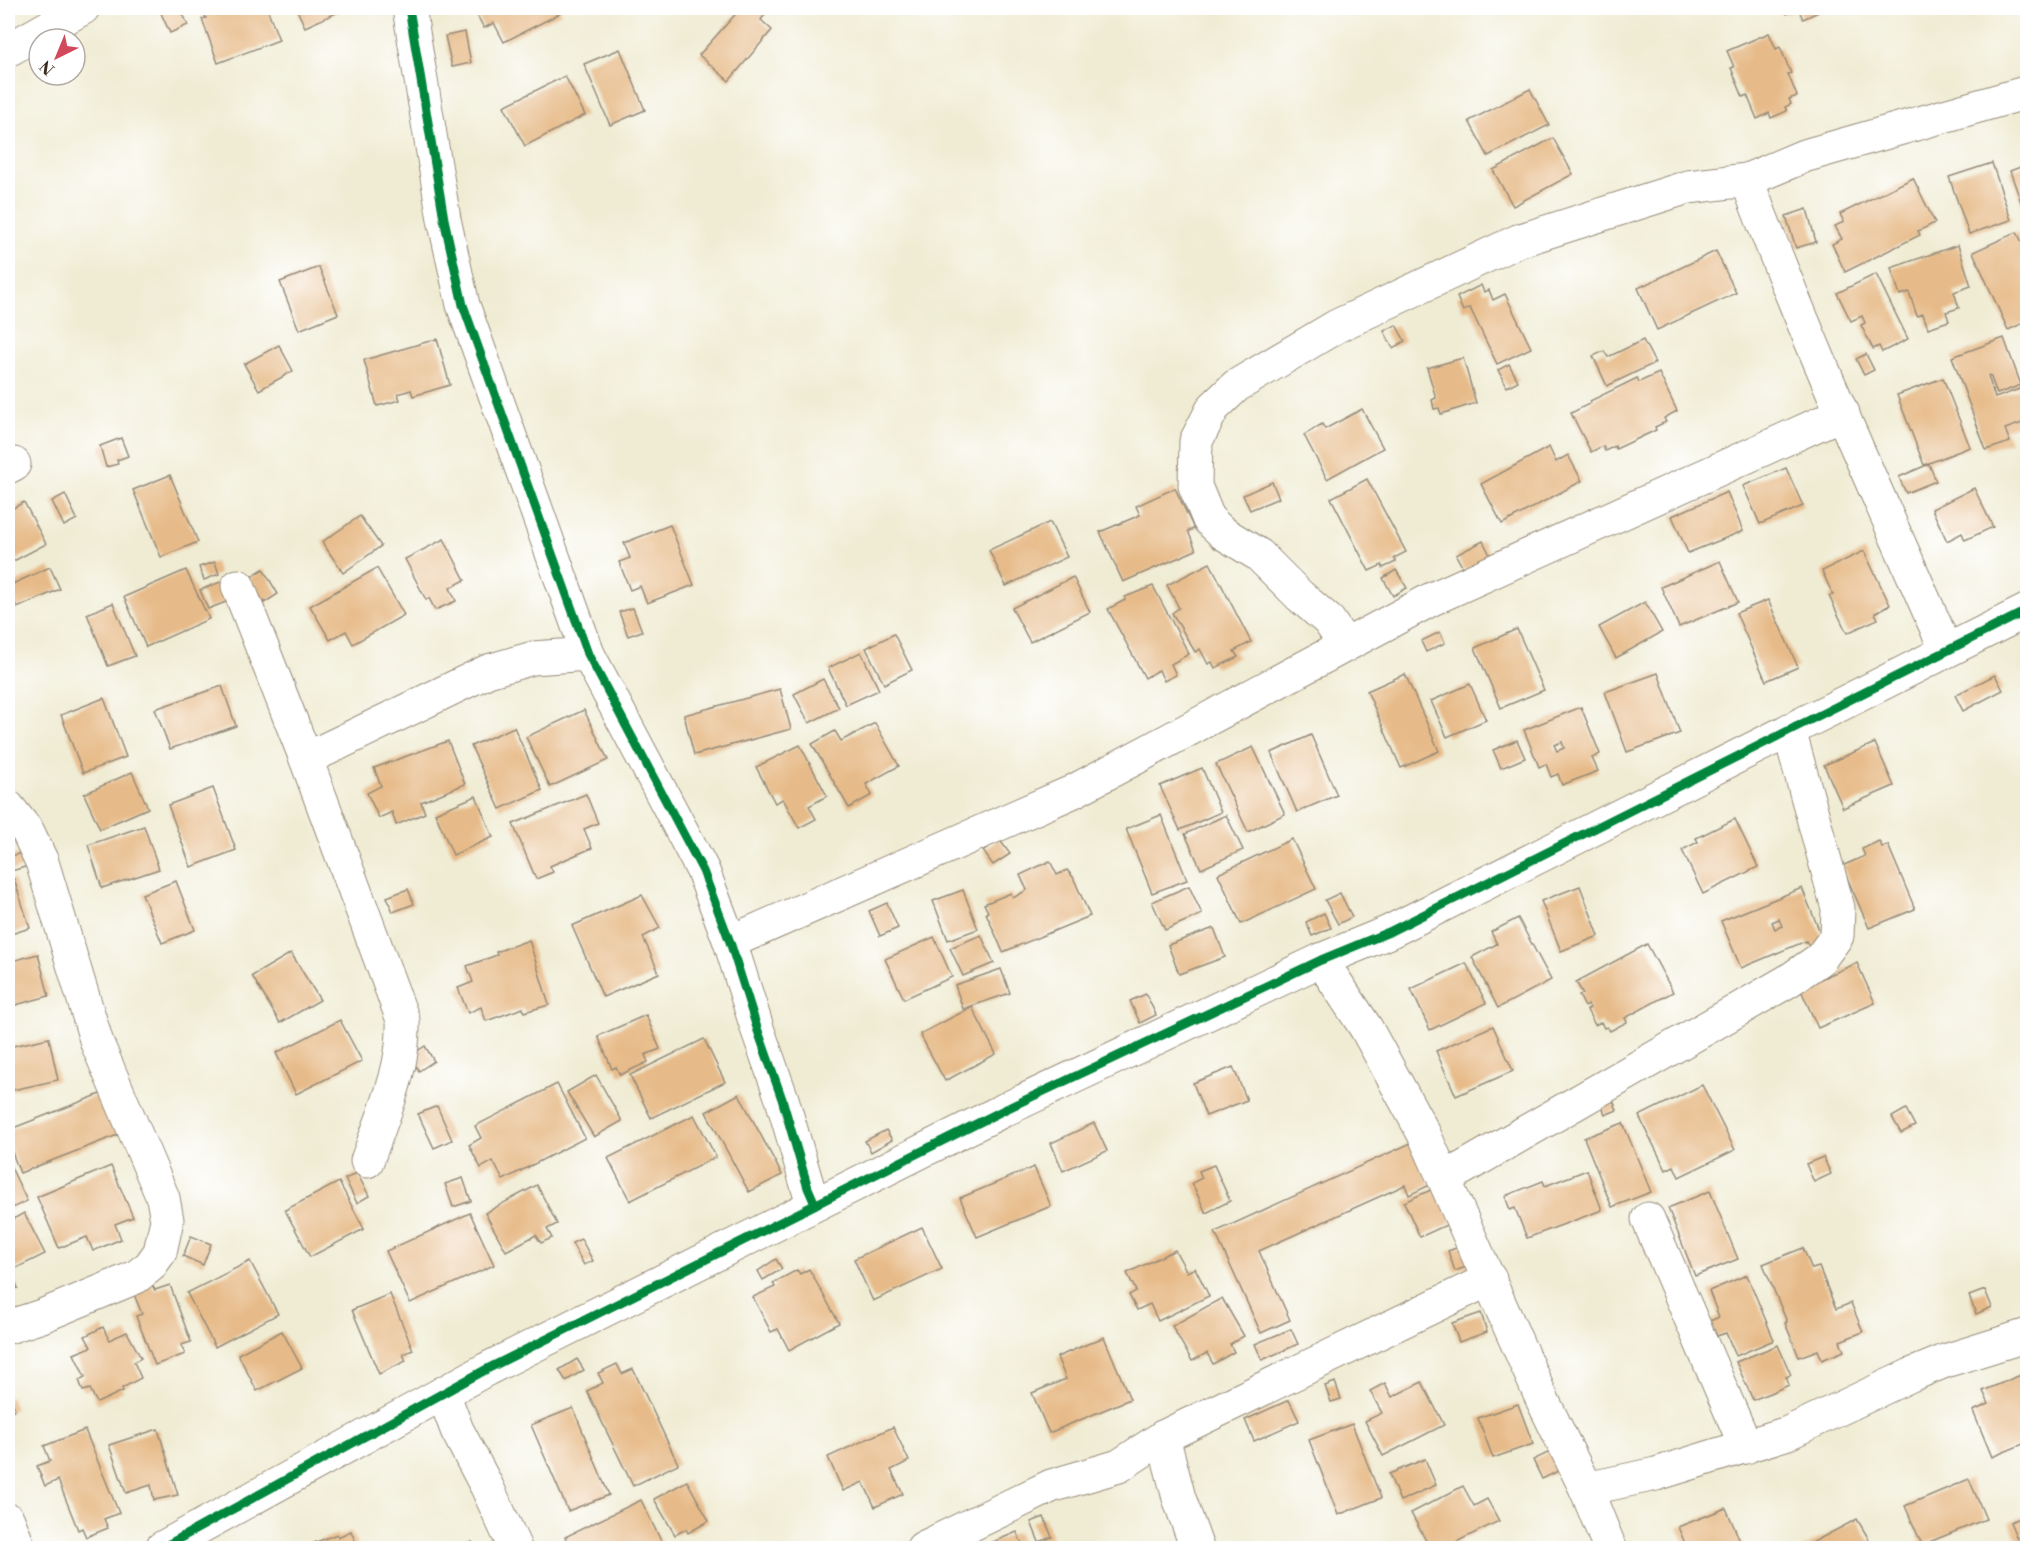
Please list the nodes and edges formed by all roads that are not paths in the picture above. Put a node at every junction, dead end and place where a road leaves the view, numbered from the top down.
1 (82, 8) edge
2 (409, 8) edge
3 (8, 50) edge
4 (2028, 92) edge
5 (1747, 180) junction
6 (1843, 413) junction
7 (238, 586) dead end
8 (2028, 610) edge
9 (1345, 645) junction
10 (1946, 650) junction
11 (588, 654) junction
12 (1789, 730) junction
13 (306, 759) junction
14 (8, 807) edge
15 (730, 942) junction
16 (1321, 960) junction
17 (367, 1161) dead end
18 (1444, 1179) junction
19 (815, 1204) junction
20 (1648, 1219) dead end
21 (1490, 1280) junction
22 (8, 1327) edge
23 (2028, 1335) edge
24 (444, 1393) junction
25 (1163, 1437) junction
26 (1746, 1447) junction
27 (1586, 1489) junction
28 (8, 1520) edge
29 (19, 1548) edge
30 (162, 1548) edge
31 (515, 1548) edge
32 (923, 1548) edge
33 (1197, 1548) edge
34 (1610, 1548) edge

1 - 3 street
2 - 11 street
4 - 5 street
5 - 6 street
5 - 9 street
6 - 9 street
6 - 10 street
7 - 13 street
8 - 10 street
9 - 15 street
10 - 12 street
11 - 13 street
11 - 15 street
12 - 16 street
12 - 18 street
13 - 17 street
14 - 22 street
15 - 19 street
16 - 18 street
16 - 19 street
18 - 21 street
19 - 24 street
20 - 26 street
21 - 25 street
21 - 27 street
23 - 26 street
24 - 30 street
24 - 31 street
25 - 32 street
25 - 33 street
26 - 27 street
27 - 34 street
28 - 29 street

